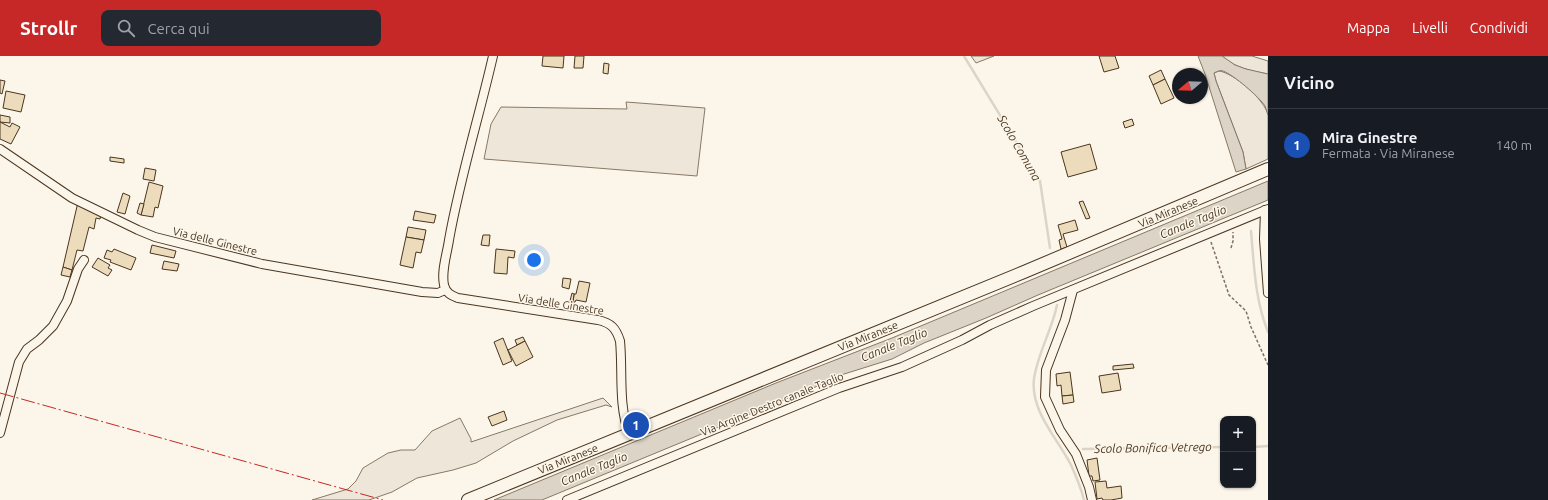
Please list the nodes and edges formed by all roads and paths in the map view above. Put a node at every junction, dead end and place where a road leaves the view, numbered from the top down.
1 (493, 56) edge
2 (0, 149) edge
3 (1268, 169) edge
4 (1266, 209) edge
5 (1230, 225) junction
6 (1208, 234) junction
7 (1231, 248) dead end
8 (84, 260) dead end
9 (445, 290) junction
10 (1073, 290) junction
11 (1268, 293) edge
12 (1268, 365) edge
13 (0, 433) edge
14 (629, 434) junction
15 (468, 500) edge
16 (567, 500) edge
17 (1092, 500) edge

1 - 9 street
2 - 9 street, Via delle Ginestre
3 - 14 main road, Via Miranese
4 - 5 street, Via Argine Destro canale Taglio
4 - 11 street, Via Argine Destro canale Taglio
5 - 6 street, Via Argine Destro canale Taglio
5 - 7 path
6 - 10 street, Via Argine Destro canale Taglio
6 - 12 path
8 - 13 street
9 - 14 street, Via delle Ginestre
10 - 16 street, Via Argine Destro canale Taglio
10 - 17 street
14 - 15 main road, Via Miranese

